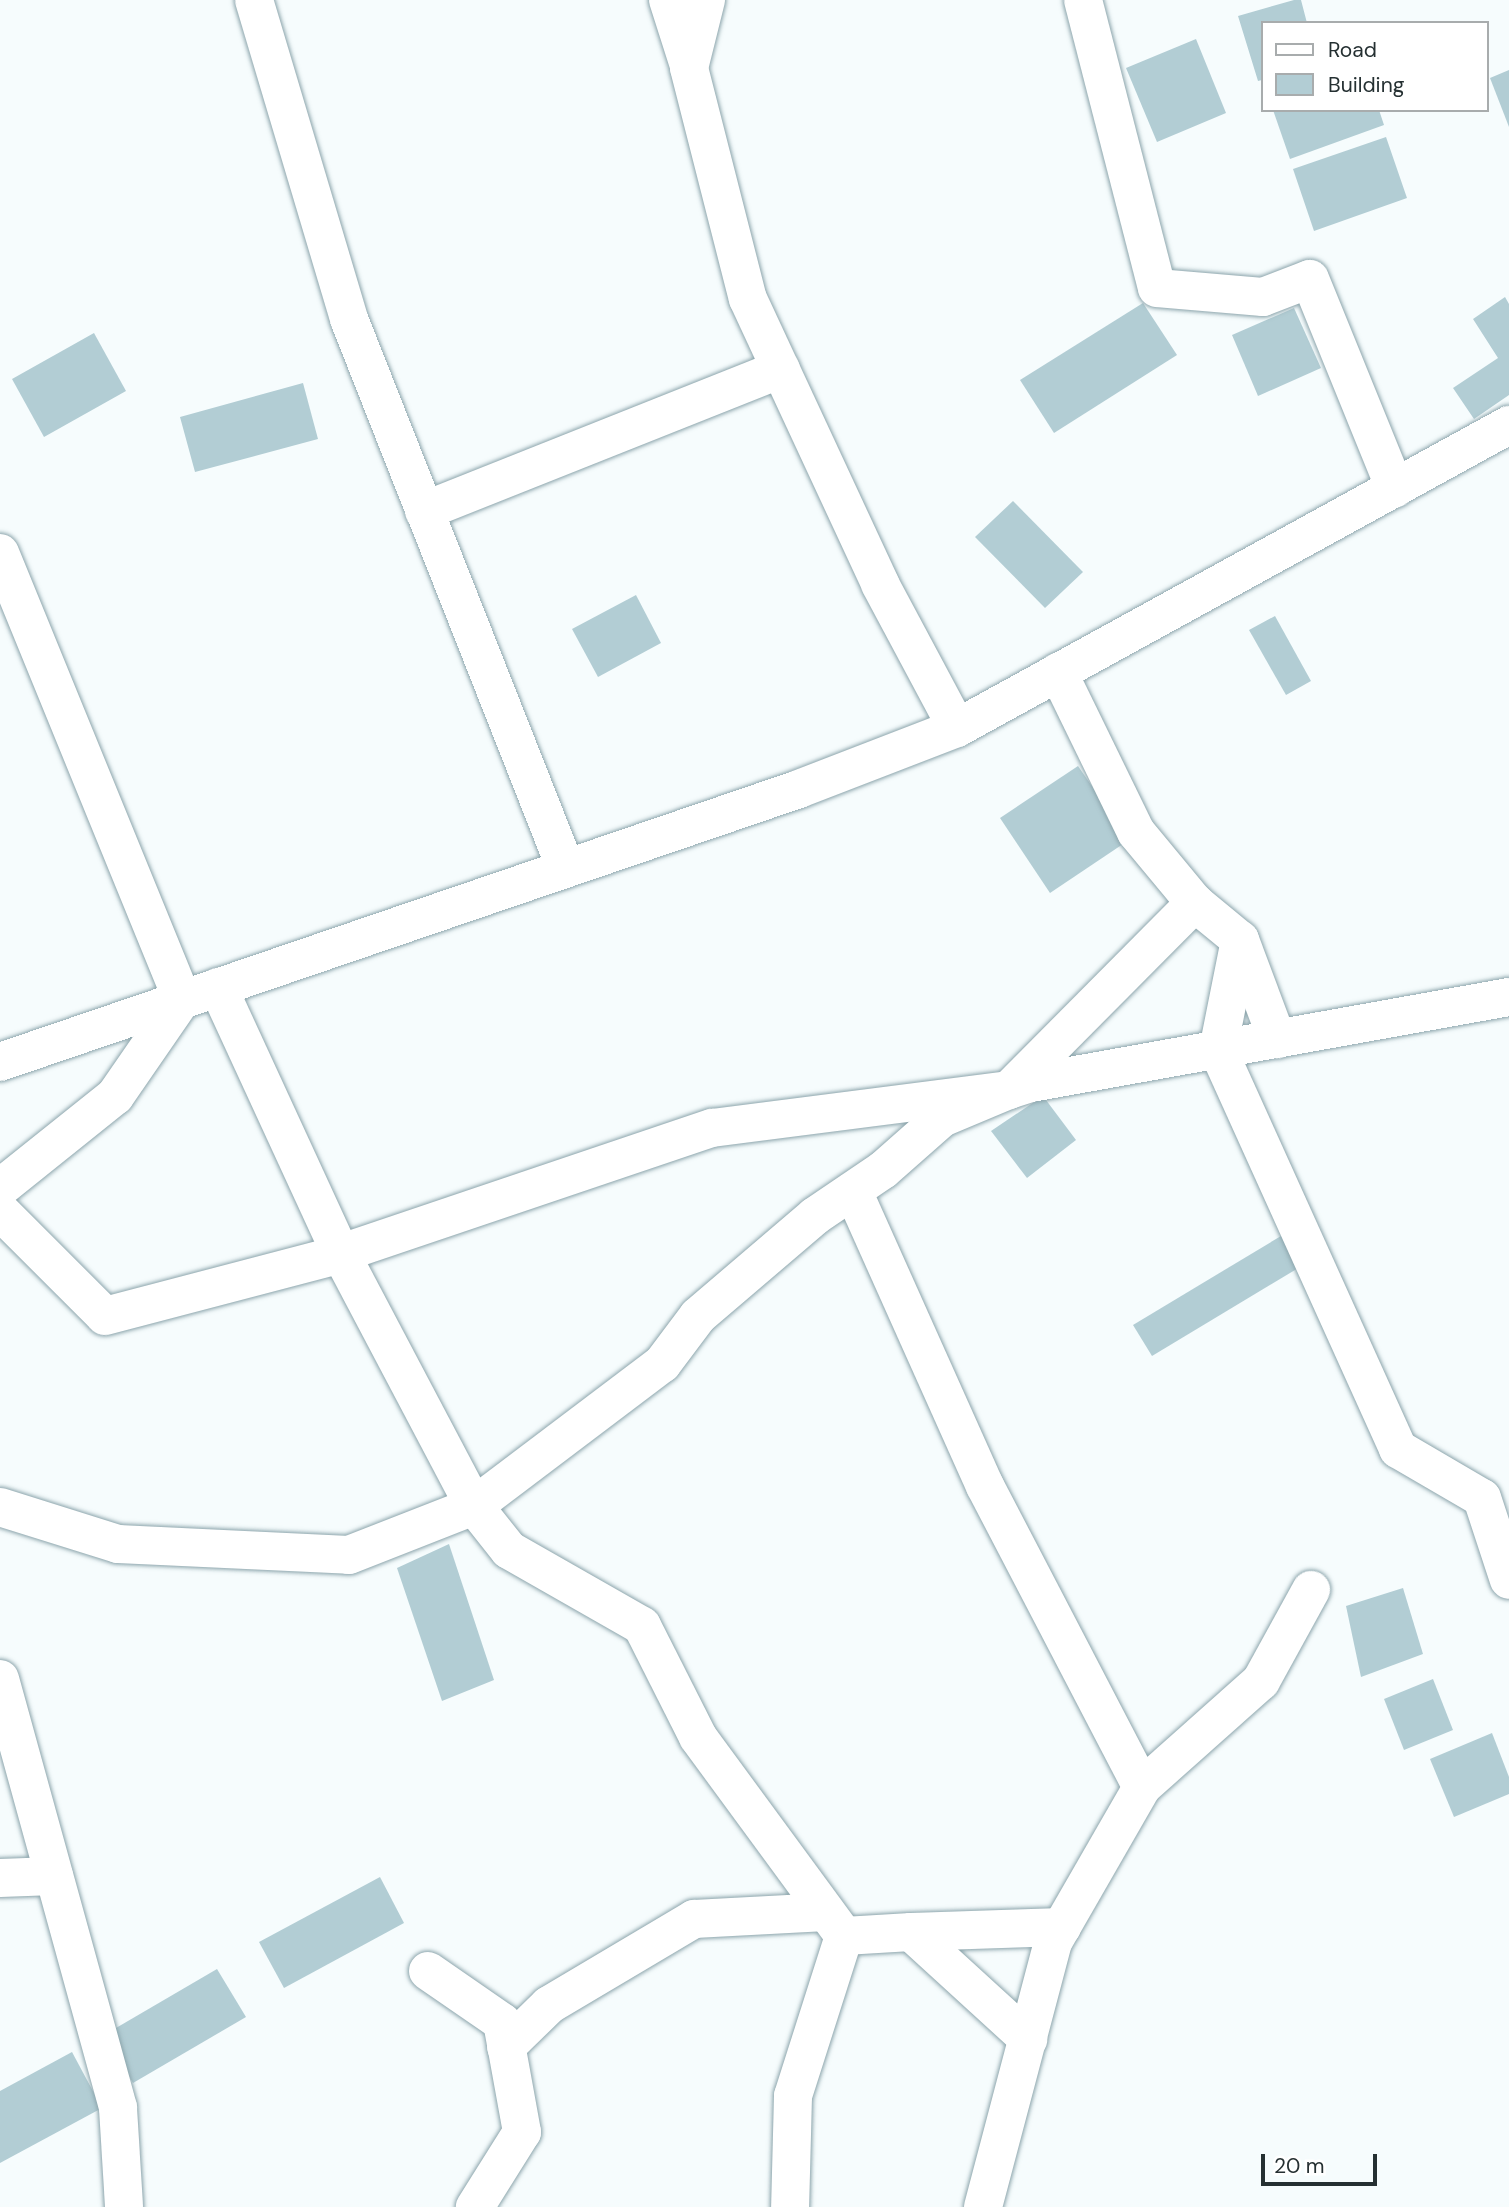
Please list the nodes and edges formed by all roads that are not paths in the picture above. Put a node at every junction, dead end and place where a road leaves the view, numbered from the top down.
1 (254, 0) edge
2 (668, 0) edge
3 (706, 0) edge
4 (1083, 0) edge
5 (689, 68) junction
6 (781, 369) junction
7 (1509, 425) edge
8 (1395, 488) junction
9 (424, 511) junction
10 (0, 553) edge
11 (1058, 672) junction
12 (957, 728) junction
13 (566, 869) junction
14 (1195, 903) junction
15 (1240, 940) junction
16 (218, 987) junction
17 (1509, 997) edge
18 (182, 999) junction
19 (1277, 1039) junction
20 (1218, 1050) junction
21 (0, 1062) edge
22 (1009, 1090) junction
23 (0, 1188) edge
24 (853, 1192) junction
25 (0, 1211) edge
26 (341, 1254) junction
27 (1497, 1499) edge
28 (474, 1506) junction
29 (0, 1507) edge
30 (1509, 1580) edge
31 (1311, 1590) dead end
32 (0, 1679) edge
33 (1142, 1787) junction
34 (54, 1877) junction
35 (0, 1878) edge
36 (835, 1924) junction
37 (1062, 1927) junction
38 (911, 1932) junction
39 (428, 1971) dead end
40 (1028, 2039) junction
41 (506, 2047) junction
42 (124, 2207) edge
43 (475, 2207) edge
44 (790, 2207) edge
45 (983, 2207) edge

1 - 9 street
2 - 5 street
3 - 5 street
4 - 8 street
5 - 6 street
6 - 9 street
6 - 12 street
7 - 8 street
8 - 11 street
9 - 13 street
10 - 18 street
11 - 12 street
11 - 14 street
12 - 13 street
13 - 16 street
14 - 15 street
14 - 22 street
15 - 19 street
15 - 20 street
16 - 18 street
16 - 26 street
17 - 19 street
18 - 21 street
18 - 23 street
19 - 20 street
20 - 22 street
20 - 27 street
22 - 24 street
22 - 26 street
24 - 28 street
24 - 33 street
25 - 26 street
26 - 28 street
27 - 30 street
28 - 29 street
28 - 36 street
31 - 33 street
32 - 34 street
33 - 37 street
34 - 35 street
34 - 42 street
36 - 38 street
36 - 41 street
36 - 44 street
37 - 38 street
37 - 40 street
38 - 40 street
39 - 41 street
40 - 45 street
41 - 43 street

